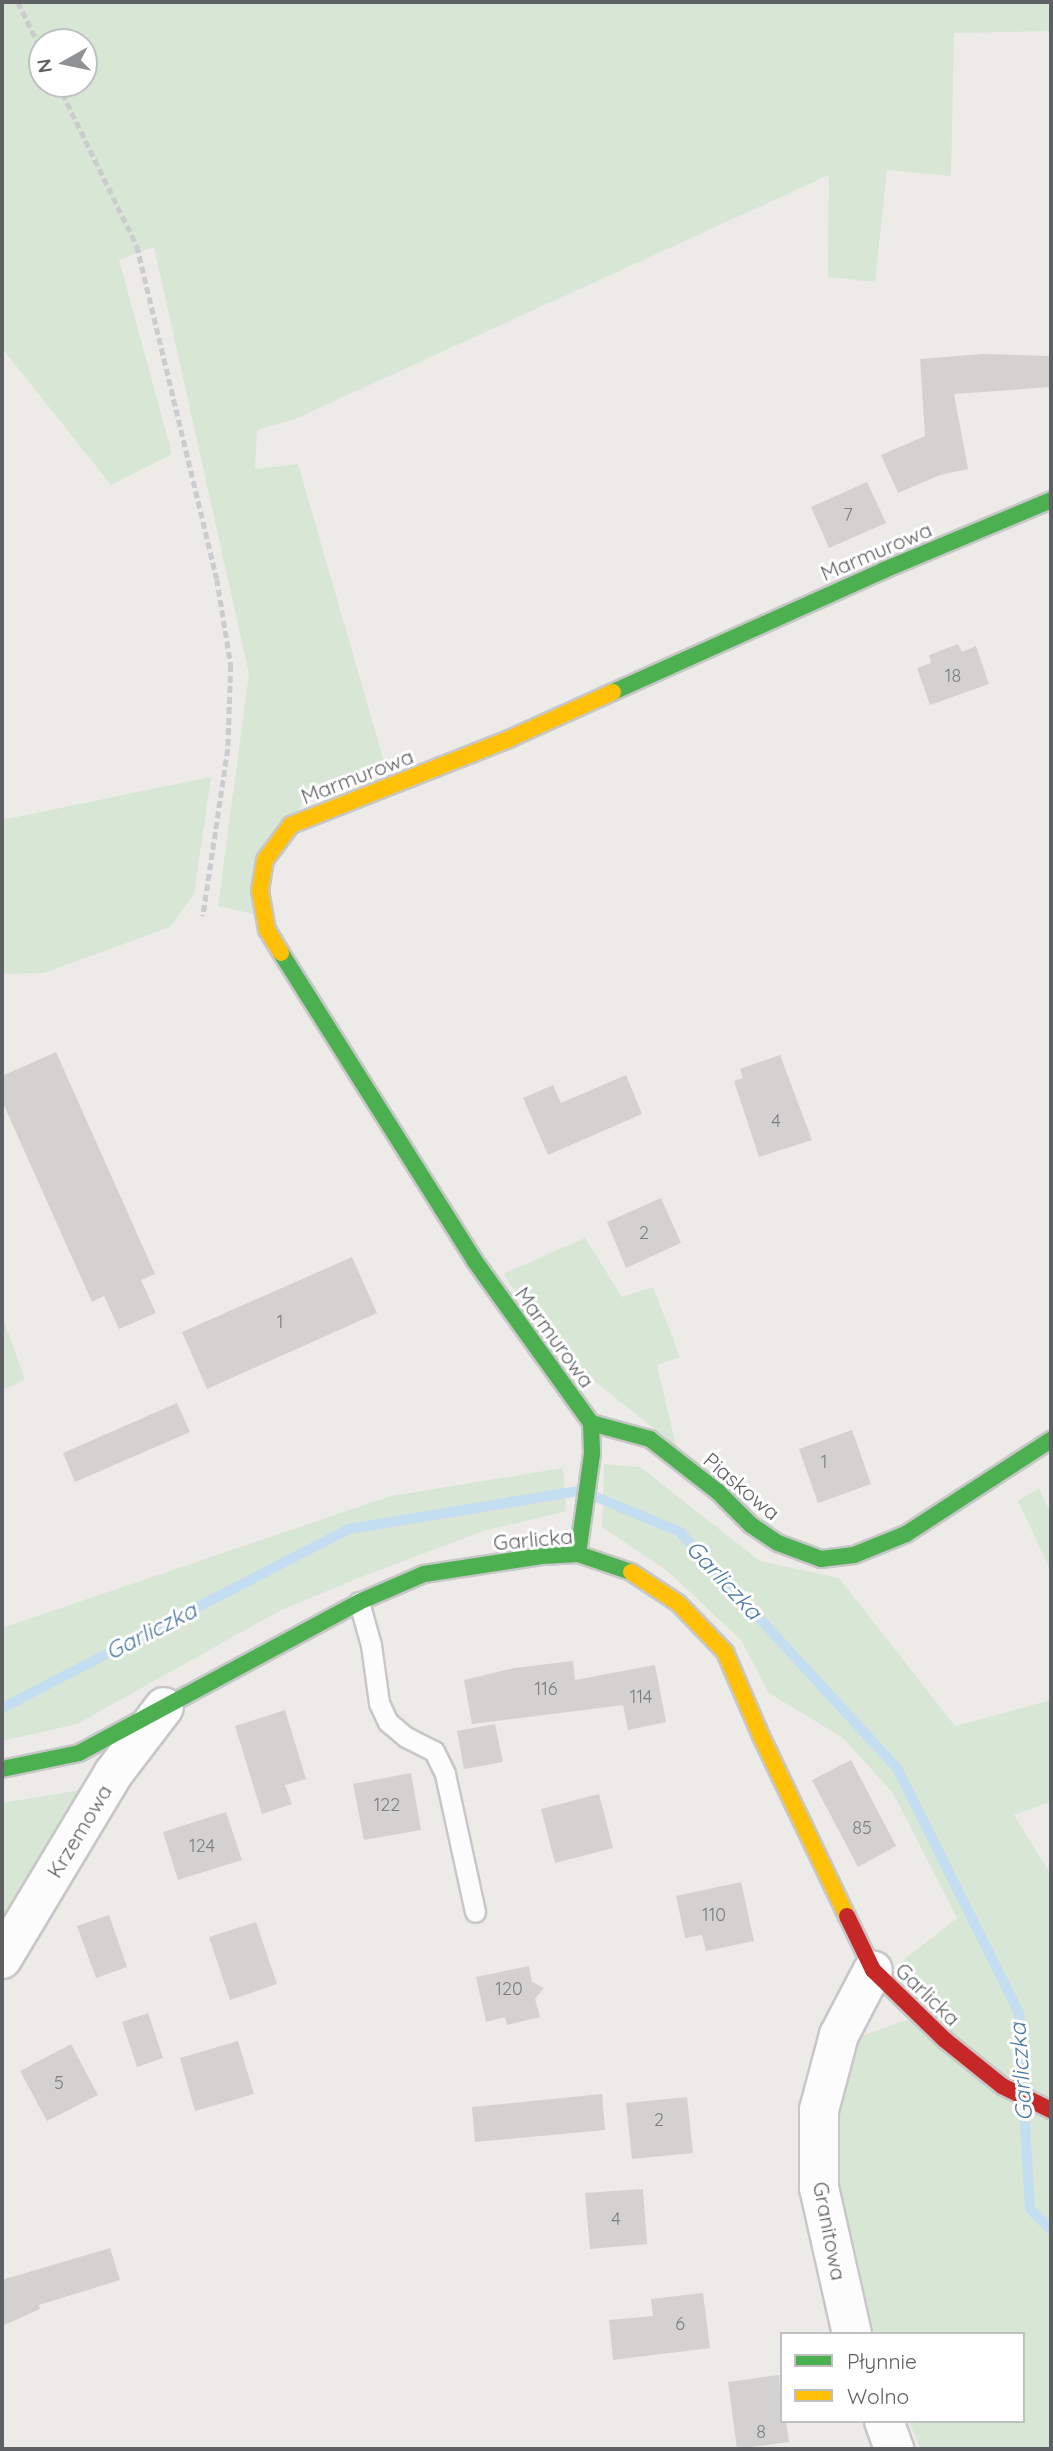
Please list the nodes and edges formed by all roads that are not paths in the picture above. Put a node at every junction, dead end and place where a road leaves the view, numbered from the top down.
1 (1051, 500) edge
2 (592, 1423) junction
3 (1051, 1440) edge
4 (578, 1554) junction
5 (359, 1602) junction
6 (164, 1707) junction
7 (2, 1769) edge
8 (475, 1912) dead end
9 (2, 1959) edge
10 (873, 1970) junction
11 (1048, 2109) edge
12 (852, 2332) edge
13 (885, 2423) edge
14 (894, 2449) edge

1 - 2 street, Marmurowa
2 - 3 street, Piaskowa
2 - 4 street
4 - 5 street, Garlicka
4 - 10 street, Garlicka
5 - 6 street, Garlicka
5 - 8 lane
6 - 7 street, Garlicka
6 - 9 street, Krzemowa
10 - 11 street, Garlicka
10 - 12 street, Granitowa
13 - 14 street

